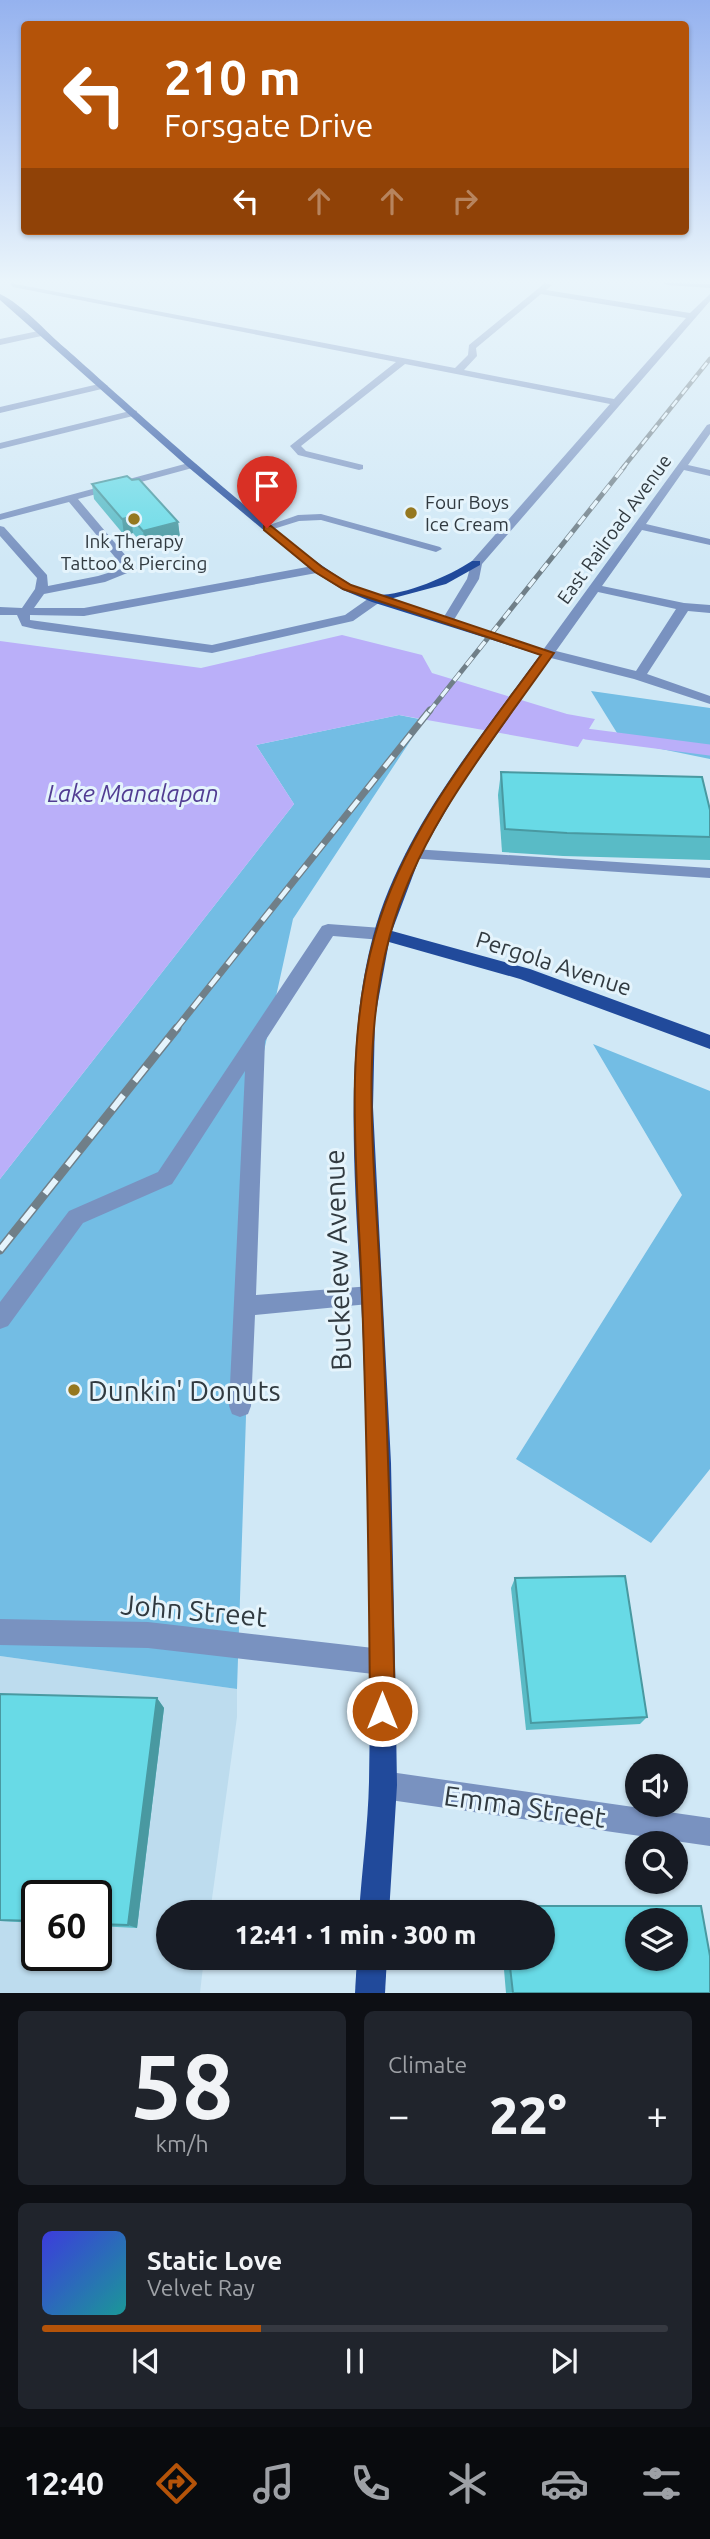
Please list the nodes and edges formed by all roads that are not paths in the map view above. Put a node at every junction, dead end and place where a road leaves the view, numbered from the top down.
1 (92, 376) edge
2 (384, 376) edge
3 (484, 376) edge
4 (641, 376) edge
5 (103, 386) junction
6 (619, 402) junction
7 (0, 410) edge
8 (134, 413) junction
9 (710, 426) edge
10 (0, 446) edge
11 (192, 465) junction
12 (359, 467) dead end
13 (683, 467) junction
14 (710, 473) edge
15 (71, 497) junction
16 (0, 517) edge
17 (640, 526) junction
18 (267, 528) junction
19 (0, 529) edge
20 (710, 542) edge
21 (436, 549) dead end
22 (476, 563) junction
23 (318, 569) junction
24 (596, 588) junction
25 (40, 591) junction
26 (376, 599) junction
27 (684, 607) junction
28 (710, 609) edge
29 (0, 611) edge
30 (24, 613) junction
31 (448, 620) junction
32 (548, 653) junction
33 (639, 676) junction
34 (710, 699) edge
35 (413, 854) junction
36 (710, 873) edge
37 (382, 934) junction
38 (256, 1039) junction
39 (710, 1042) edge
40 (371, 1296) junction
41 (244, 1306) junction
42 (0, 1319) edge
43 (240, 1406) dead end
44 (0, 1632) edge
45 (382, 1662) junction
46 (383, 1785) junction
47 (710, 1832) edge
48 (375, 1900) edge
49 (371, 1970) edge
50 (370, 1993) edge

1 - 5 main road
2 - 12 street
3 - 6 street
4 - 6 street
5 - 7 street
5 - 8 main road
6 - 22 street
8 - 10 street
8 - 11 main road
9 - 13 street, East Railroad Avenue
11 - 15 street
11 - 18 main road
13 - 14 street
13 - 17 street, East Railroad Avenue
15 - 16 street
15 - 25 street
17 - 20 street
17 - 24 street, East Railroad Avenue
18 - 21 street
18 - 23 main road
19 - 25 street
22 - 26 main road
22 - 31 street
23 - 26 main road
23 - 30 street
24 - 27 street
24 - 32 street, East Railroad Avenue
25 - 30 street
26 - 30 street
26 - 31 main road
27 - 28 street
27 - 33 street
29 - 30 street
31 - 32 main road
32 - 33 street
32 - 35 main road, Buckelew Avenue
33 - 34 street
35 - 36 street
35 - 37 main road, Buckelew Avenue
37 - 38 street
37 - 39 main road, Pergola Avenue
37 - 40 main road, Buckelew Avenue
38 - 41 street
38 - 42 street
40 - 41 street
40 - 45 main road, Buckelew Avenue
41 - 43 street
44 - 45 street, John Street
45 - 46 main road, Buckelew Avenue
46 - 47 street, Emma Street
46 - 48 main road, Buckelew Avenue
49 - 50 main road

